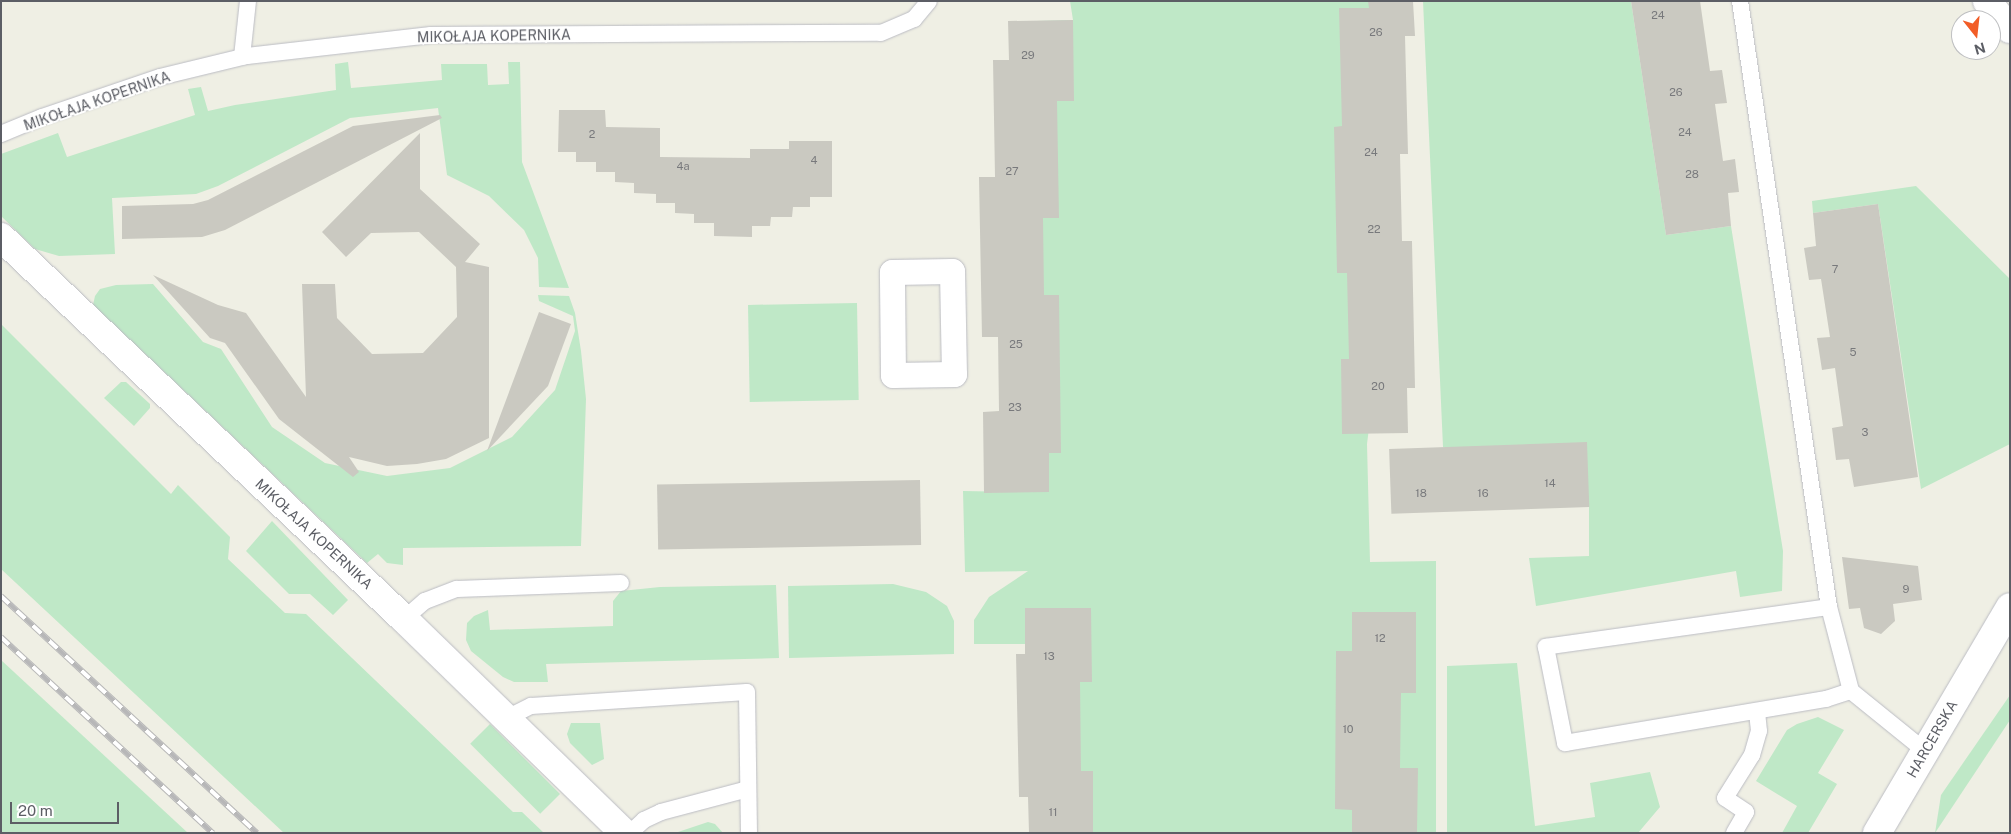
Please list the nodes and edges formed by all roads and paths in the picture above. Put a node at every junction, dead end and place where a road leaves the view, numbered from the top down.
1 (248, 1) edge
2 (929, 1) edge
3 (1740, 1) edge
4 (1987, 1) edge
5 (2010, 29) edge
6 (242, 57) junction
7 (1, 134) edge
8 (1, 237) edge
9 (954, 374) joint
10 (621, 583) dead end
11 (1829, 607) junction
12 (2010, 607) edge
13 (404, 619) junction
14 (2010, 620) edge
15 (1988, 645) junction
16 (1851, 691) junction
17 (1757, 711) junction
18 (505, 719) junction
19 (1925, 751) junction
20 (748, 789) junction
21 (624, 833) edge
22 (630, 833) edge
23 (749, 833) edge
24 (1734, 833) edge
25 (1877, 833) edge

1 - 6 lane
2 - 6 lane, MIKOŁAJA KOPERNIKA
3 - 11 lane
4 - 5 street
6 - 7 lane, MIKOŁAJA KOPERNIKA
8 - 13 street, MIKOŁAJA KOPERNIKA
9 - 9 street
10 - 13 lane
11 - 16 lane
11 - 17 lane
12 - 15 street, HARCERSKA
13 - 18 street, MIKOŁAJA KOPERNIKA
14 - 15 street, HARCERSKA
15 - 19 street, HARCERSKA
16 - 17 lane
16 - 19 lane
17 - 24 lane
18 - 20 lane
18 - 21 street, MIKOŁAJA KOPERNIKA
19 - 25 street, HARCERSKA
20 - 22 lane
20 - 23 lane

